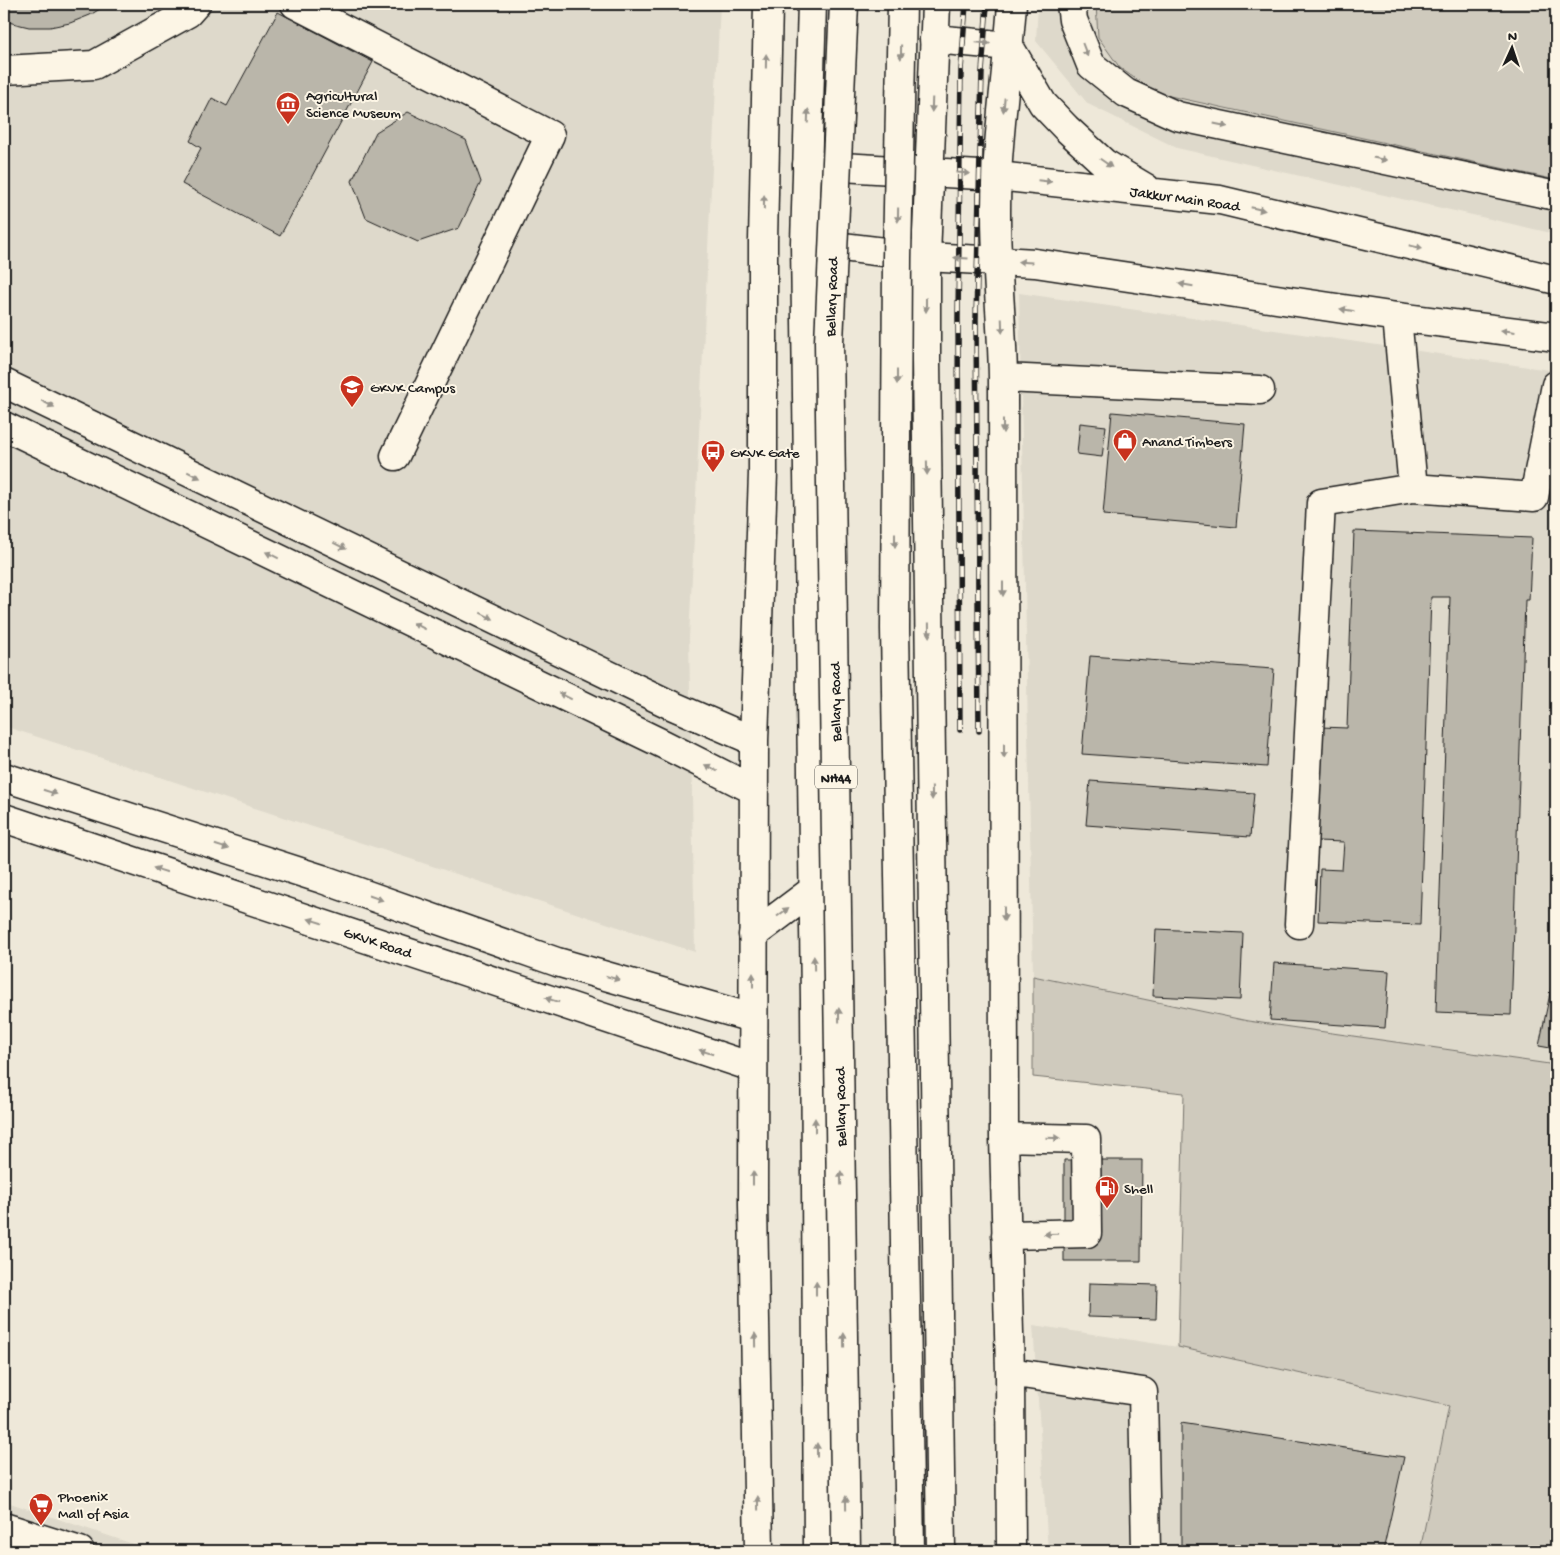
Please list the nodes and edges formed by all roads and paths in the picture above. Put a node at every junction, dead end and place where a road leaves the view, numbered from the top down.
1 (196, 4) edge
2 (296, 4) edge
3 (768, 4) edge
4 (812, 4) edge
5 (844, 4) edge
6 (902, 4) edge
7 (936, 4) edge
8 (1012, 4) edge
9 (1071, 4) edge
10 (934, 39) junction
11 (1009, 46) junction
12 (4, 70) edge
13 (807, 165) junction
14 (929, 171) junction
15 (997, 176) junction
16 (1155, 193) junction
17 (1556, 196) edge
18 (805, 243) junction
19 (926, 257) junction
20 (997, 260) junction
21 (1556, 280) edge
22 (1397, 317) junction
23 (1556, 337) edge
24 (1003, 378) junction
25 (4, 383) edge
26 (1556, 385) edge
27 (1260, 390) dead end
28 (4, 426) edge
29 (394, 456) dead end
30 (1414, 488) junction
31 (754, 741) junction
32 (4, 777) edge
33 (754, 790) junction
34 (4, 818) edge
35 (813, 890) junction
36 (1299, 924) dead end
37 (753, 935) junction
38 (752, 1018) junction
39 (752, 1067) junction
40 (1004, 1137) junction
41 (1006, 1235) junction
42 (1010, 1372) junction
43 (4, 1528) edge
44 (80, 1551) edge
45 (759, 1551) edge
46 (818, 1551) edge
47 (846, 1551) edge
48 (910, 1551) edge
49 (941, 1551) edge
50 (1012, 1551) edge
51 (1146, 1551) edge

1 - 12 main road
2 - 29 main road
31 -> 3 main road
13 -> 4 main road, Bellary Road
47 -> 5 main road, Bellary Road / NH44, bridge
6 -> 48 main road, bridge
7 - 10 main road
8 - 11 main road
9 -> 17 main road
10 -> 11 main road
10 -> 14 main road
11 -> 15 main road
11 -> 16 main road
13 - 14 main road, Jakkur Main Road
13 - 18 main road, Bellary Road
14 -> 15 main road, Jakkur Main Road
14 - 19 main road
15 -> 16 main road, Jakkur Main Road
15 - 20 main road
16 -> 21 main road, Jakkur Main Road
18 - 19 main road
18 - 35 main road, Bellary Road
20 -> 19 main road
19 -> 49 main road
22 -> 20 main road
20 -> 24 main road
23 -> 22 main road
22 - 30 main road
24 - 27 main road
24 -> 40 main road
25 -> 31 main road
26 - 30 main road
33 -> 28 main road
30 - 36 main road
31 - 33 main road
32 -> 38 main road
33 - 37 main road
39 -> 34 main road, GKVK Road
37 -> 35 main road
46 -> 35 main road, Bellary Road
38 -> 37 main road
38 - 39 main road
45 -> 39 main road
40 - 41 main road
40 -> 41 main road
41 - 42 main road
42 - 50 main road
42 - 51 main road
43 - 44 main road

